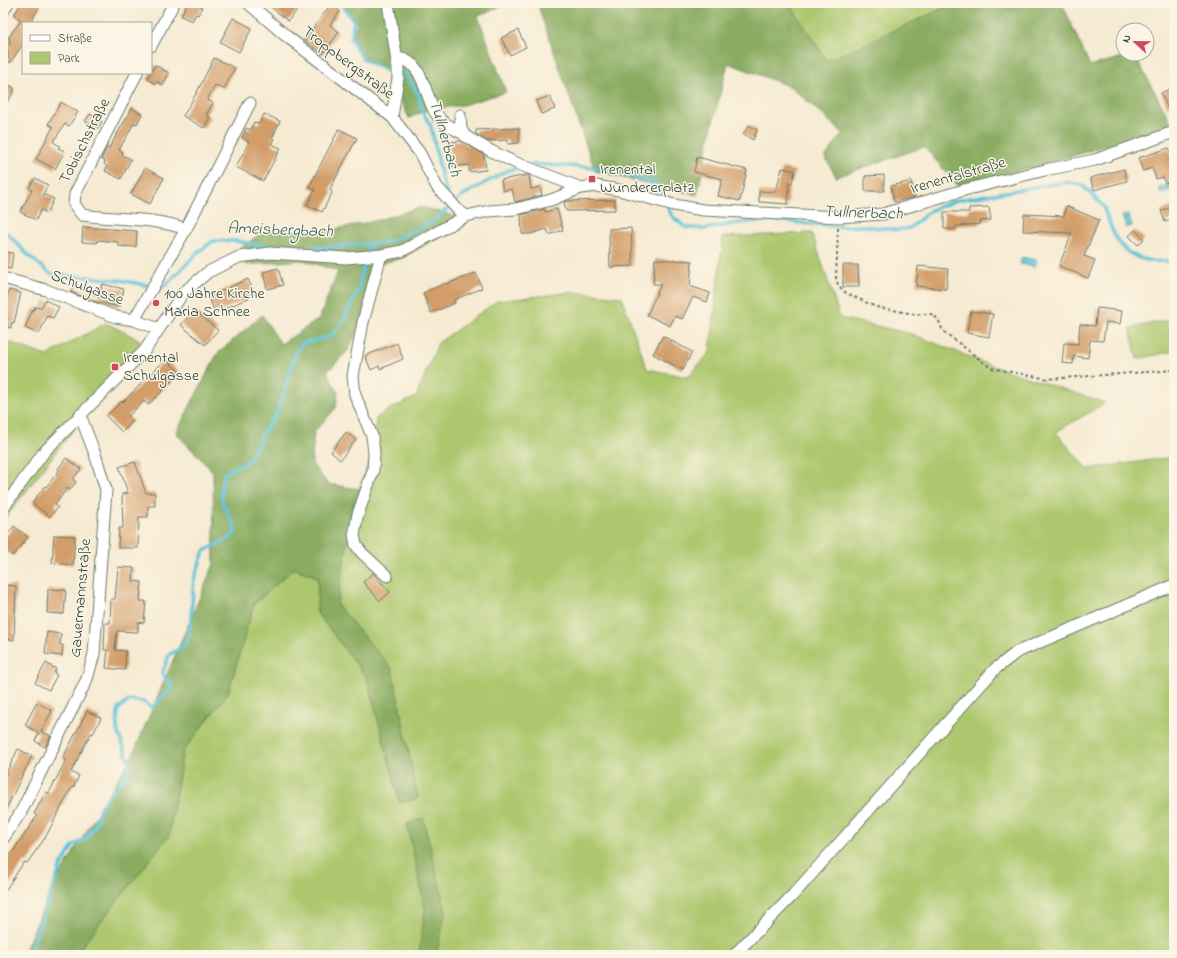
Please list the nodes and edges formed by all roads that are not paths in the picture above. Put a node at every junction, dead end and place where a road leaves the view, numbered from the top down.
1 (8, 3) edge
2 (174, 3) edge
3 (248, 3) edge
4 (388, 3) edge
5 (3, 11) edge
6 (152, 44) edge
7 (397, 68) junction
8 (136, 74) edge
9 (250, 103) dead end
10 (460, 115) dead end
11 (392, 117) junction
12 (1174, 132) edge
13 (462, 133) junction
14 (581, 188) junction
15 (462, 213) junction
16 (186, 229) junction
17 (378, 256) junction
18 (3, 278) edge
19 (134, 320) junction
20 (159, 329) junction
21 (80, 415) junction
22 (3, 508) edge
23 (387, 576) dead end
24 (1174, 586) edge
25 (3, 839) edge
26 (734, 955) edge

1 - 5 street
2 - 6 street
3 - 11 street, Troppbergstraße
4 - 7 street
7 - 11 street
7 - 13 street
8 - 16 street, Tobischstraße
9 - 16 street
10 - 13 street
11 - 15 street, Troppbergstraße
12 - 14 street, Irenentalstraße
13 - 14 street
14 - 15 street
15 - 17 street
16 - 19 street
17 - 20 street
17 - 23 street
18 - 19 street, Schulgasse
19 - 20 street, Schulgasse
20 - 21 street
21 - 22 street
21 - 25 street, Gauermannstraße
24 - 26 street

